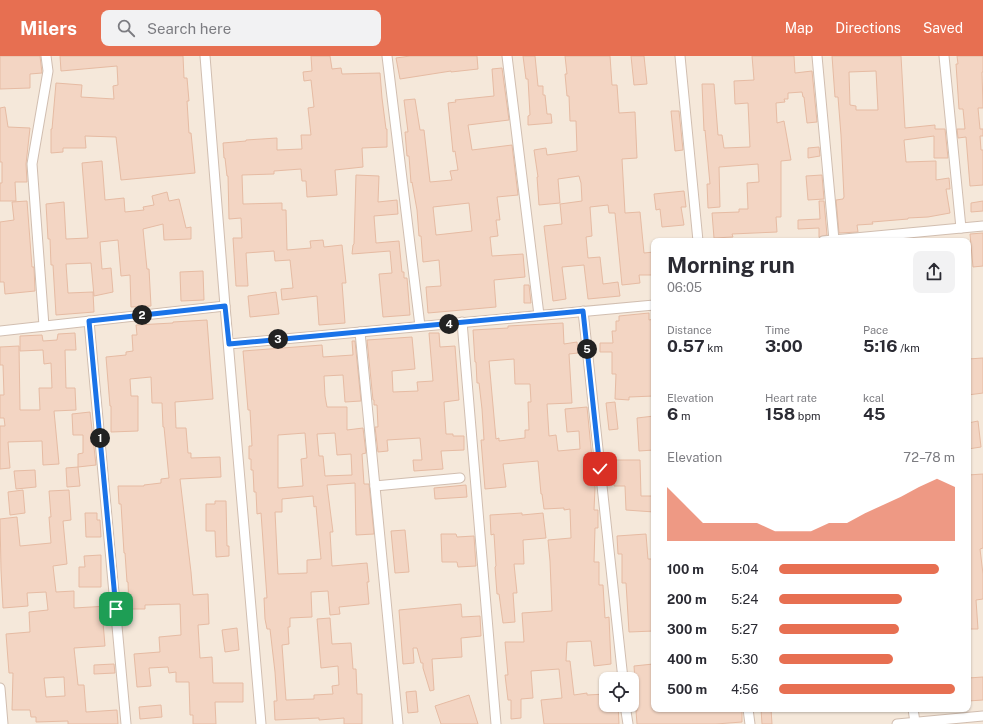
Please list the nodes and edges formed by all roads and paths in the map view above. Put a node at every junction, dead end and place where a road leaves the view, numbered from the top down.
1 (46, 56) edge
2 (205, 56) edge
3 (387, 56) edge
4 (507, 56) edge
5 (680, 56) edge
6 (817, 56) edge
7 (944, 56) edge
8 (983, 226) edge
9 (961, 228) junction
10 (698, 238) edge
11 (834, 238) edge
12 (871, 238) edge
13 (651, 305) edge
14 (225, 306) junction
15 (583, 311) junction
16 (539, 315) junction
17 (89, 321) junction
18 (462, 322) junction
19 (44, 326) junction
20 (420, 326) junction
21 (0, 331) edge
22 (360, 332) junction
23 (229, 344) junction
24 (460, 478) dead end
25 (375, 486) junction
26 (622, 672) edge
27 (0, 688) edge
28 (627, 712) edge
29 (748, 712) edge
30 (913, 712) edge
31 (983, 716) edge
32 (915, 722) junction
33 (3, 724) edge
34 (126, 724) edge
35 (262, 724) edge
36 (398, 724) edge
37 (496, 724) edge
38 (628, 724) edge
39 (750, 724) edge
40 (896, 724) edge

1 - 19 street
2 - 14 street
3 - 20 street
4 - 16 street
5 - 10 street
6 - 11 street
7 - 9 street
8 - 9 street
9 - 12 street
13 - 15 street
14 - 17 street
14 - 23 street
15 - 16 street
15 - 26 street
16 - 18 street
17 - 19 street
17 - 34 street
18 - 20 street
18 - 37 street
19 - 21 street
20 - 22 street
22 - 23 street
22 - 25 street
23 - 35 street
24 - 25 street
25 - 36 street
27 - 33 street
28 - 38 street
29 - 39 street
30 - 32 street
31 - 32 street
32 - 40 street

